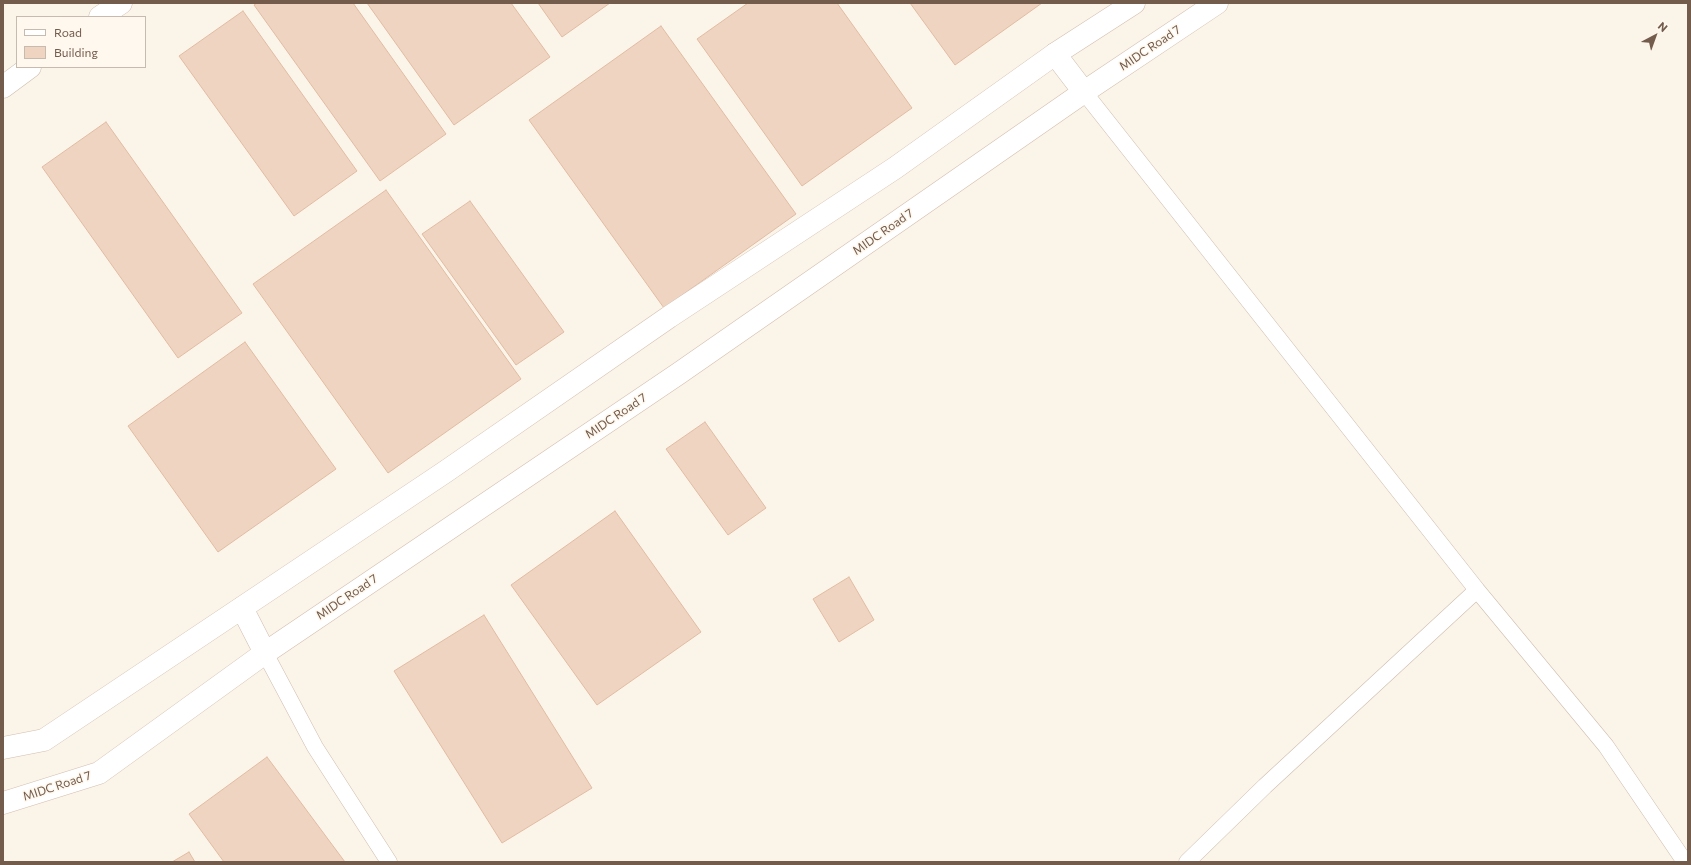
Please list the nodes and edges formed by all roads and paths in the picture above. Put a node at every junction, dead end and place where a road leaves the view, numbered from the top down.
1 (122, 3) edge
2 (1134, 3) edge
3 (1217, 3) edge
4 (102, 16) edge
5 (1055, 54) junction
6 (29, 68) edge
7 (3, 87) edge
8 (1084, 92) junction
9 (1477, 590) junction
10 (242, 608) junction
11 (265, 653) junction
12 (3, 748) edge
13 (3, 803) edge
14 (389, 862) edge
15 (1186, 862) edge
16 (1685, 862) edge

1 - 4 street
2 - 5 street
3 - 8 street, MIDC Road 7
5 - 8 street
5 - 10 street
6 - 7 street
8 - 9 lane
8 - 11 street, MIDC Road 7
9 - 15 lane
9 - 16 lane
10 - 11 street
10 - 12 street
11 - 13 street, MIDC Road 7
11 - 14 lane

